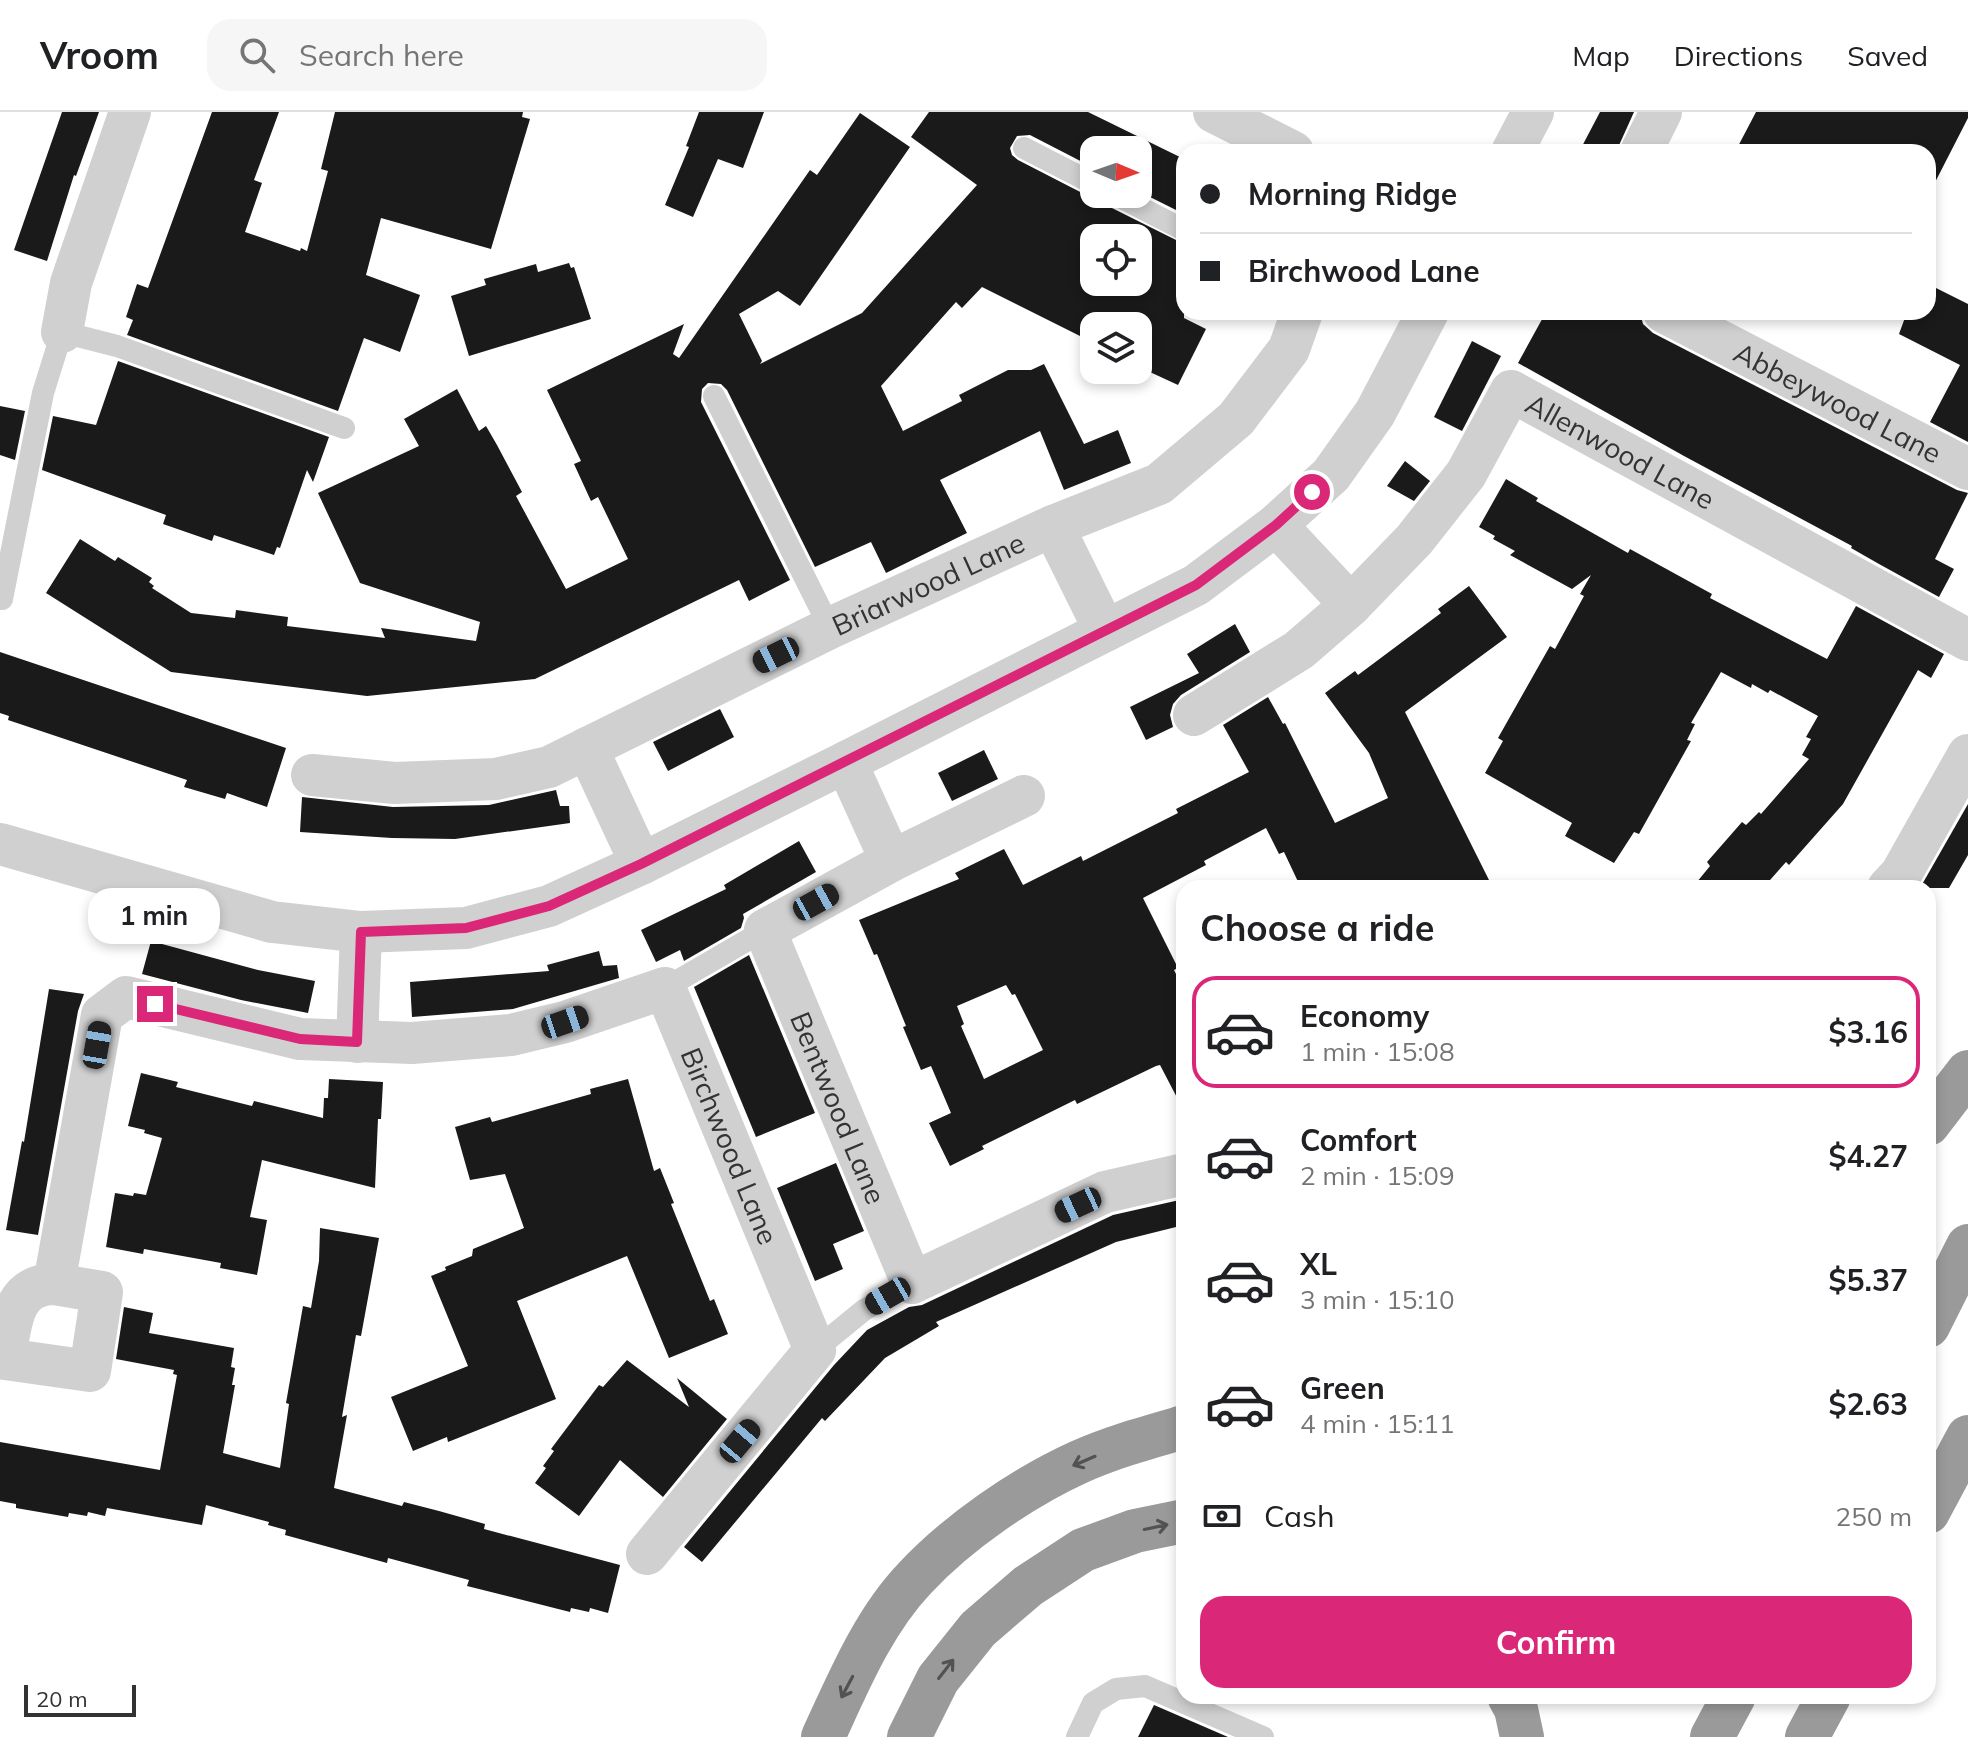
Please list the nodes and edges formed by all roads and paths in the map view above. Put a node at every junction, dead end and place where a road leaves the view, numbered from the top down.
1 (130, 112) edge
2 (1214, 112) edge
3 (1533, 112) edge
4 (1661, 112) edge
5 (1277, 144) edge
6 (1516, 144) edge
7 (1645, 144) edge
8 (1024, 148) dead end
9 (1080, 177) edge
10 (1141, 208) edge
11 (1176, 226) edge
12 (1299, 320) edge
13 (1424, 320) edge
14 (1679, 320) edge
15 (62, 332) junction
16 (714, 396) dead end
17 (344, 428) dead end
18 (1968, 469) edge
19 (1276, 525) junction
20 (1053, 526) junction
21 (2, 599) dead end
22 (1351, 605) junction
23 (830, 628) junction
24 (1105, 631) junction
25 (1968, 640) edge
26 (1194, 715) dead end
27 (587, 748) junction
28 (1968, 755) edge
29 (846, 762) junction
30 (312, 775) dead end
31 (1024, 796) dead end
32 (0, 844) edge
33 (891, 861) junction
34 (641, 864) junction
35 (1895, 880) edge
36 (765, 930) junction
37 (361, 932) junction
38 (665, 988) junction
39 (357, 1042) junction
40 (1968, 1072) edge
41 (1936, 1114) edge
42 (1176, 1176) edge
43 (1968, 1246) edge
44 (912, 1283) junction
45 (54, 1284) dead end
46 (1936, 1310) edge
47 (815, 1350) junction
48 (1176, 1430) edge
49 (1968, 1437) edge
50 (1936, 1497) edge
51 (1176, 1523) edge
52 (647, 1554) dead end
53 (1176, 1699) edge
54 (1187, 1704) edge
55 (1512, 1704) edge
56 (1730, 1704) edge
57 (1825, 1704) edge
58 (823, 1737) edge
59 (909, 1737) edge
60 (1077, 1737) edge
61 (1263, 1737) edge
62 (1522, 1737) edge
63 (1712, 1737) edge
64 (1807, 1737) edge

1 - 15 street
2 - 5 street
3 - 6 street
4 - 7 street
8 - 9 lane
10 - 11 lane
12 - 20 street, Briarwood Lane
13 - 19 street
14 - 18 street, Abbeywood Lane
15 - 17 lane
15 - 21 lane
16 - 23 lane
19 - 22 street
19 - 24 street
20 - 23 street, Briarwood Lane
20 - 24 street, Briarwood Lane
22 - 25 street, Allenwood Lane
22 - 26 street, Allenwood Lane
23 - 27 street, Briarwood Lane
24 - 29 street
27 - 30 street, Briarwood Lane
27 - 34 street
28 - 35 street
29 - 33 street
29 - 34 street
31 - 33 street
32 - 37 street
33 - 36 street
34 - 37 street
36 - 38 lane
36 - 44 street, Bentwood Lane
37 - 39 street
38 - 39 street
38 - 47 street, Birchwood Lane
39 - 45 street
40 - 41 highway
42 - 44 street
43 - 46 highway
44 - 47 lane
47 - 52 street
48 -> 58 highway
49 - 50 highway
59 -> 51 highway
53 - 60 lane
54 - 61 lane
55 - 62 highway
56 - 63 highway
57 - 64 highway

